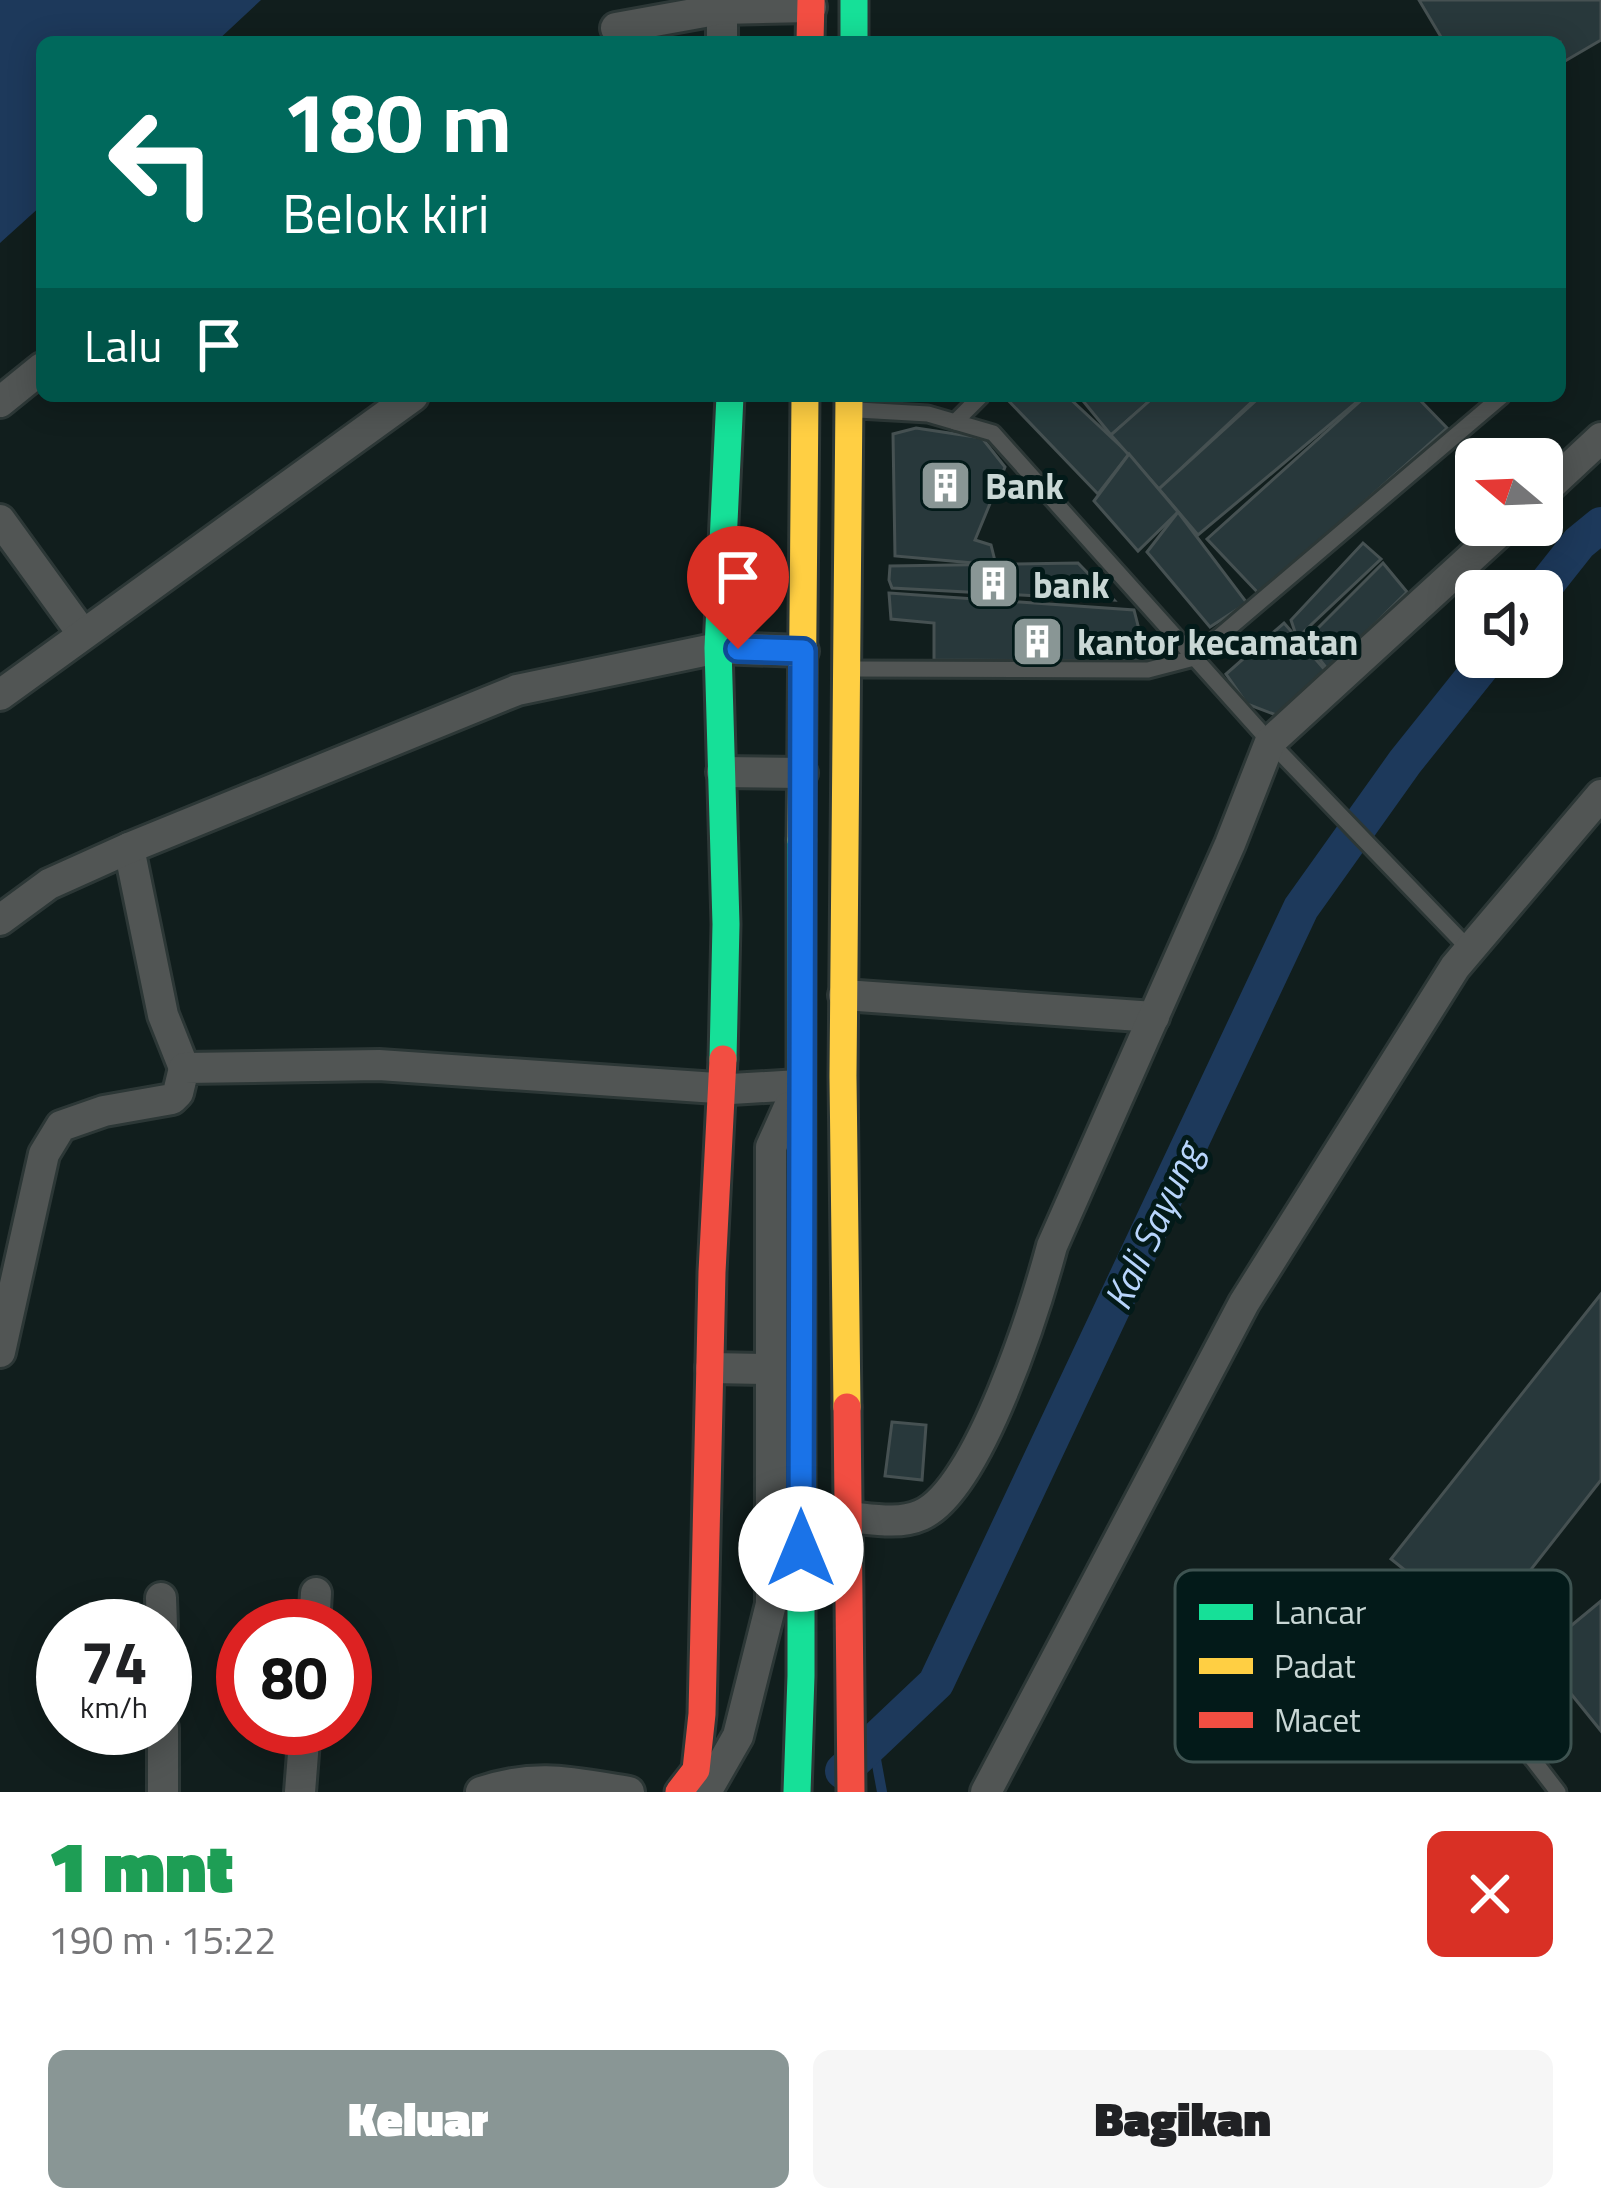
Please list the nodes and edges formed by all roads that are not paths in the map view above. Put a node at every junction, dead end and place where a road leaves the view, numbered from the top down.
1 (854, 0) edge
2 (803, 4) edge
3 (729, 6) edge
4 (616, 28) dead end
5 (723, 36) edge
6 (809, 36) edge
7 (854, 36) edge
8 (36, 373) edge
9 (0, 402) edge
10 (405, 402) edge
11 (730, 402) edge
12 (805, 402) edge
13 (975, 402) edge
14 (1495, 402) edge
15 (849, 403) edge
16 (955, 422) junction
17 (1601, 438) edge
18 (1563, 473) edge
19 (0, 520) edge
20 (1484, 546) edge
21 (82, 633) junction
22 (728, 648) junction
23 (794, 651) junction
24 (1194, 658) junction
25 (848, 669) junction
26 (0, 695) edge
27 (1270, 742) junction
28 (730, 772) junction
29 (792, 773) junction
30 (1601, 795) edge
31 (129, 848) junction
32 (0, 920) edge
33 (1470, 950) junction
34 (844, 995) junction
35 (1154, 1017) junction
36 (184, 1068) junction
37 (792, 1086) junction
38 (726, 1088) junction
39 (0, 1352) edge
40 (739, 1369) junction
41 (785, 1422) junction
42 (848, 1517) junction
43 (316, 1592) dead end
44 (316, 1599) edge
45 (163, 1755) edge
46 (303, 1755) edge
47 (1535, 1762) edge
48 (164, 1792) edge
49 (300, 1792) edge
50 (482, 1792) edge
51 (629, 1792) edge
52 (679, 1792) edge
53 (706, 1792) edge
54 (797, 1792) edge
55 (850, 1792) edge
56 (986, 1792) edge
57 (1558, 1792) edge

1 - 7 main road
2 - 3 street
2 - 6 main road
3 - 4 street
3 - 5 street
8 - 9 street
10 - 21 street
11 - 22 main road
12 - 23 main road
13 - 16 lane
14 - 24 lane
15 - 16 lane
15 - 25 main road
16 - 24 lane
17 - 18 street
19 - 21 street
20 - 27 street
21 - 26 street
22 - 23 street
22 - 28 main road
22 - 31 street
23 - 29 main road
24 - 25 lane
24 - 27 lane
25 - 34 main road
27 - 33 lane
27 - 35 street
28 - 29 street
28 - 38 main road
29 - 37 main road
30 - 33 street
31 - 32 street
31 - 36 street
33 - 56 street
34 - 35 street
34 - 42 main road
35 - 42 street
36 - 38 street
36 - 39 street
37 - 38 street
37 - 40 street
37 - 41 main road
38 - 40 main road
40 - 41 street
40 - 52 main road
41 - 53 street
41 - 54 main road
42 - 55 main road
43 - 44 street
45 - 48 street
46 - 49 street
47 - 57 lane
50 - 51 street

